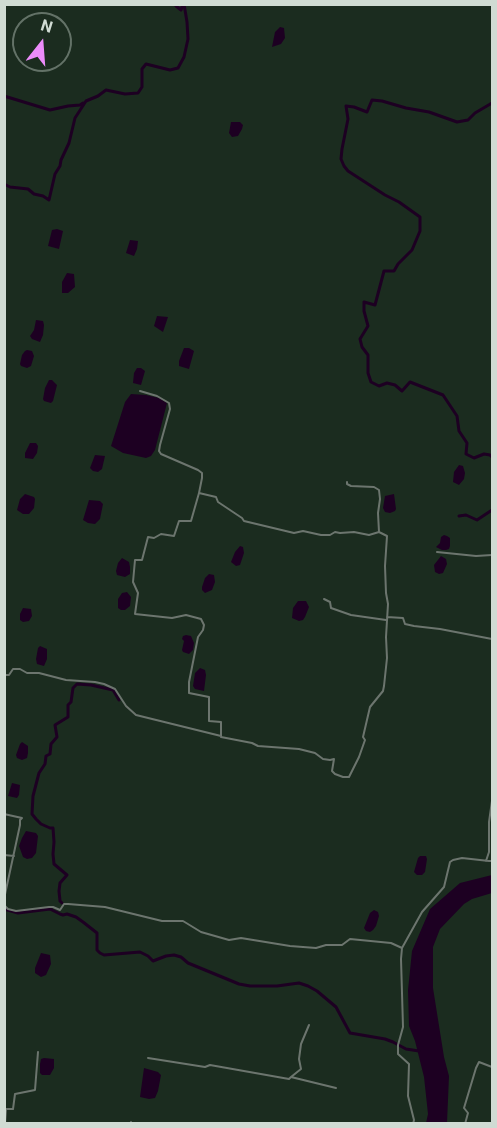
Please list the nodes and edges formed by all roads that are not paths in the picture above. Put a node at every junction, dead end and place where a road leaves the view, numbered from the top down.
1 (140, 391) dead end
2 (347, 482) dead end
3 (199, 493) junction
4 (379, 532) junction
5 (437, 552) dead end
6 (492, 555) edge
7 (324, 599) dead end
8 (386, 618) junction
9 (492, 639) edge
10 (4, 675) edge
11 (221, 736) junction
12 (492, 801) edge
13 (4, 814) edge
14 (4, 855) edge
15 (14, 856) junction
16 (486, 861) junction
17 (492, 861) edge
18 (4, 899) edge
19 (4, 905) edge
20 (402, 948) junction
21 (309, 1025) dead end
22 (38, 1053) dead end
23 (148, 1058) dead end
24 (492, 1067) edge
25 (291, 1077) junction
26 (336, 1088) dead end
27 (5, 1124) edge
28 (413, 1124) edge
29 (465, 1124) edge

1 - 3 street
2 - 4 street
3 - 4 street
3 - 11 street
4 - 8 street
5 - 6 street
7 - 8 street
8 - 9 street
8 - 11 street
10 - 11 street
12 - 16 street
13 - 15 street
14 - 15 street
15 - 18 street
16 - 17 street
16 - 20 street
19 - 20 street
20 - 28 street
21 - 25 street
22 - 27 street
23 - 25 street
24 - 29 street
25 - 26 street

